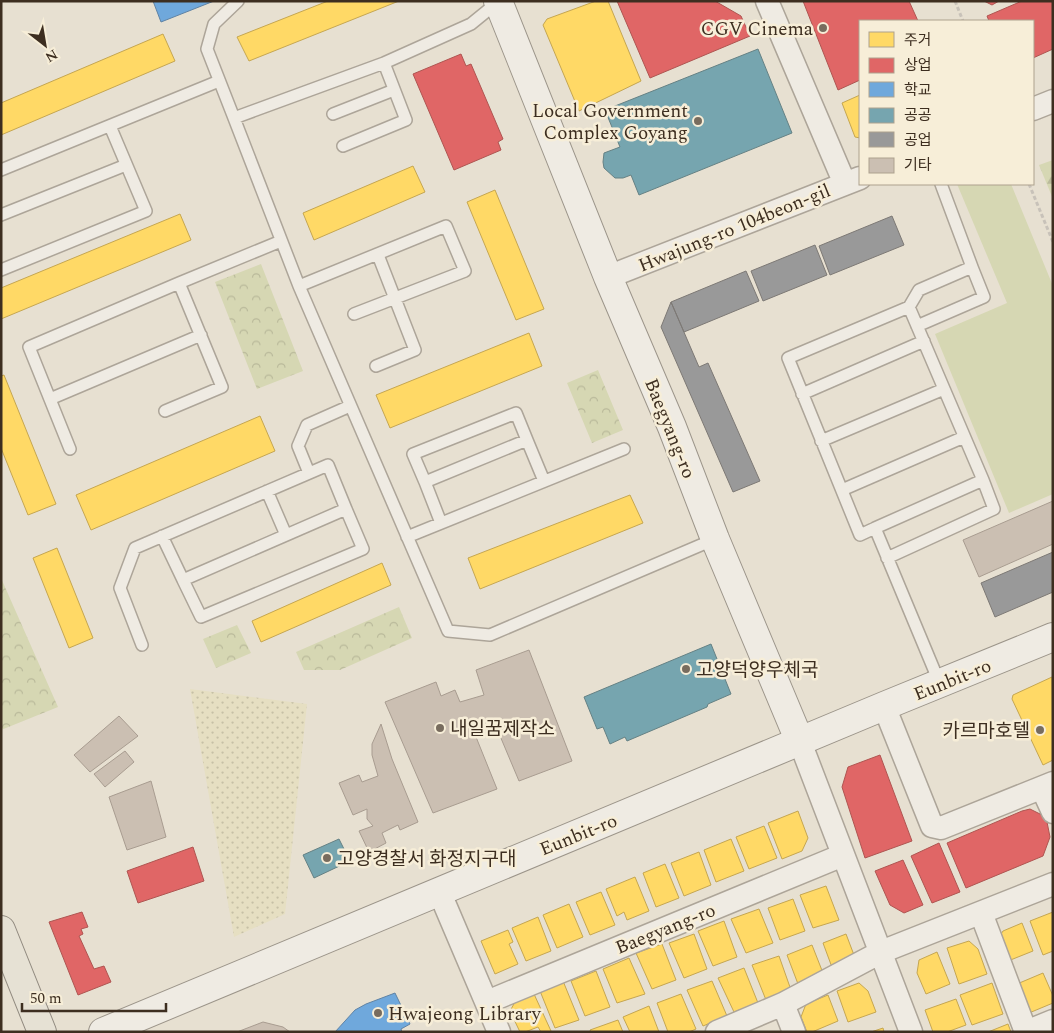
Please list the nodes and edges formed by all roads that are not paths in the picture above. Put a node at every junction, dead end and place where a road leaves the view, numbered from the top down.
1 (238, 1) edge
2 (767, 1) edge
3 (499, 2) edge
4 (384, 63) junction
5 (219, 80) junction
6 (394, 90) junction
7 (1053, 101) edge
8 (1034, 109) edge
9 (333, 114) dead end
10 (234, 118) junction
11 (110, 126) junction
12 (343, 146) dead end
13 (126, 165) junction
14 (1, 170) edge
15 (853, 181) edge
16 (942, 185) edge
17 (1, 215) edge
18 (282, 241) junction
19 (378, 255) junction
20 (972, 267) junction
21 (1, 270) edge
22 (608, 277) junction
23 (179, 283) junction
24 (299, 286) junction
25 (395, 299) junction
26 (909, 307) junction
27 (354, 314) dead end
28 (918, 326) junction
29 (201, 335) junction
30 (924, 341) junction
31 (376, 366) dead end
32 (944, 388) junction
33 (802, 394) junction
34 (50, 399) junction
35 (350, 406) junction
36 (165, 411) dead end
37 (964, 437) junction
38 (527, 440) junction
39 (821, 441) junction
40 (70, 448) dead end
41 (624, 449) dead end
42 (309, 473) junction
43 (983, 480) junction
44 (544, 481) junction
45 (425, 482) junction
46 (842, 490) junction
47 (267, 491) junction
48 (346, 510) junction
49 (441, 523) junction
50 (875, 528) junction
51 (286, 535) junction
52 (162, 536) junction
53 (407, 537) junction
54 (715, 540) junction
55 (887, 558) junction
56 (183, 580) junction
57 (1053, 637) edge
58 (142, 645) dead end
59 (940, 684) junction
60 (884, 706) junction
61 (800, 742) junction
62 (1048, 786) edge
63 (1053, 812) edge
64 (843, 855) junction
65 (1053, 884) edge
66 (439, 891) junction
67 (981, 913) junction
68 (1, 930) edge
69 (881, 952) junction
70 (487, 1002) junction
71 (784, 1004) junction
72 (1053, 1021) edge
73 (42, 1032) edge
74 (103, 1032) edge
75 (499, 1032) edge
76 (717, 1032) edge
77 (794, 1032) edge
78 (911, 1032) edge
79 (1026, 1032) edge

1 - 5 lane
2 - 15 street
3 - 4 lane
3 - 22 main road, Baegyang-ro
4 - 6 lane
4 - 10 lane
5 - 10 lane
5 - 11 lane
6 - 9 lane
6 - 12 lane
7 - 8 street
10 - 18 lane
11 - 13 lane
11 - 14 lane
13 - 17 lane
13 - 21 lane
15 - 22 street, Hwajung-ro 104beon-gil
16 - 20 lane
18 - 23 lane
18 - 24 lane
19 - 24 lane
19 - 25 lane
19 - 25 lane
20 - 26 lane
20 - 28 lane
22 - 54 main road, Baegyang-ro
23 - 29 lane
23 - 34 lane
24 - 35 lane
25 - 27 lane
25 - 31 lane
26 - 28 lane
26 - 33 lane
28 - 30 lane
29 - 34 lane
29 - 36 lane
30 - 32 lane
30 - 33 lane
32 - 37 lane
32 - 39 lane
33 - 39 lane
34 - 40 lane
35 - 42 lane
35 - 53 lane
37 - 43 lane
37 - 46 lane
38 - 44 lane
38 - 45 lane
38 - 45 lane
39 - 46 lane
41 - 44 lane
42 - 47 lane
42 - 48 lane
43 - 50 lane
43 - 55 lane
44 - 49 lane
45 - 49 lane
46 - 50 lane
47 - 51 lane
47 - 52 lane
48 - 51 lane
48 - 56 lane
49 - 53 lane
50 - 55 lane
51 - 56 lane
52 - 56 lane
52 - 58 lane
53 - 54 lane
54 - 61 main road, Baegyang-ro
55 - 59 lane
57 - 59 main road, Eunbit-ro
59 - 60 main road, Eunbit-ro
60 - 61 main road, Eunbit-ro
60 - 62 street
61 - 64 street, Baegyang-ro
61 - 66 main road, Eunbit-ro
62 - 63 street
64 - 69 street, Baegyang-ro
64 - 70 street, Baegyang-ro
65 - 67 street
66 - 70 street
66 - 74 main road, Eunbit-ro
67 - 69 street
67 - 79 street
68 - 73 main road
69 - 71 street
69 - 78 street, Baegyang-ro
70 - 75 street
71 - 76 street
71 - 77 street
72 - 79 street

